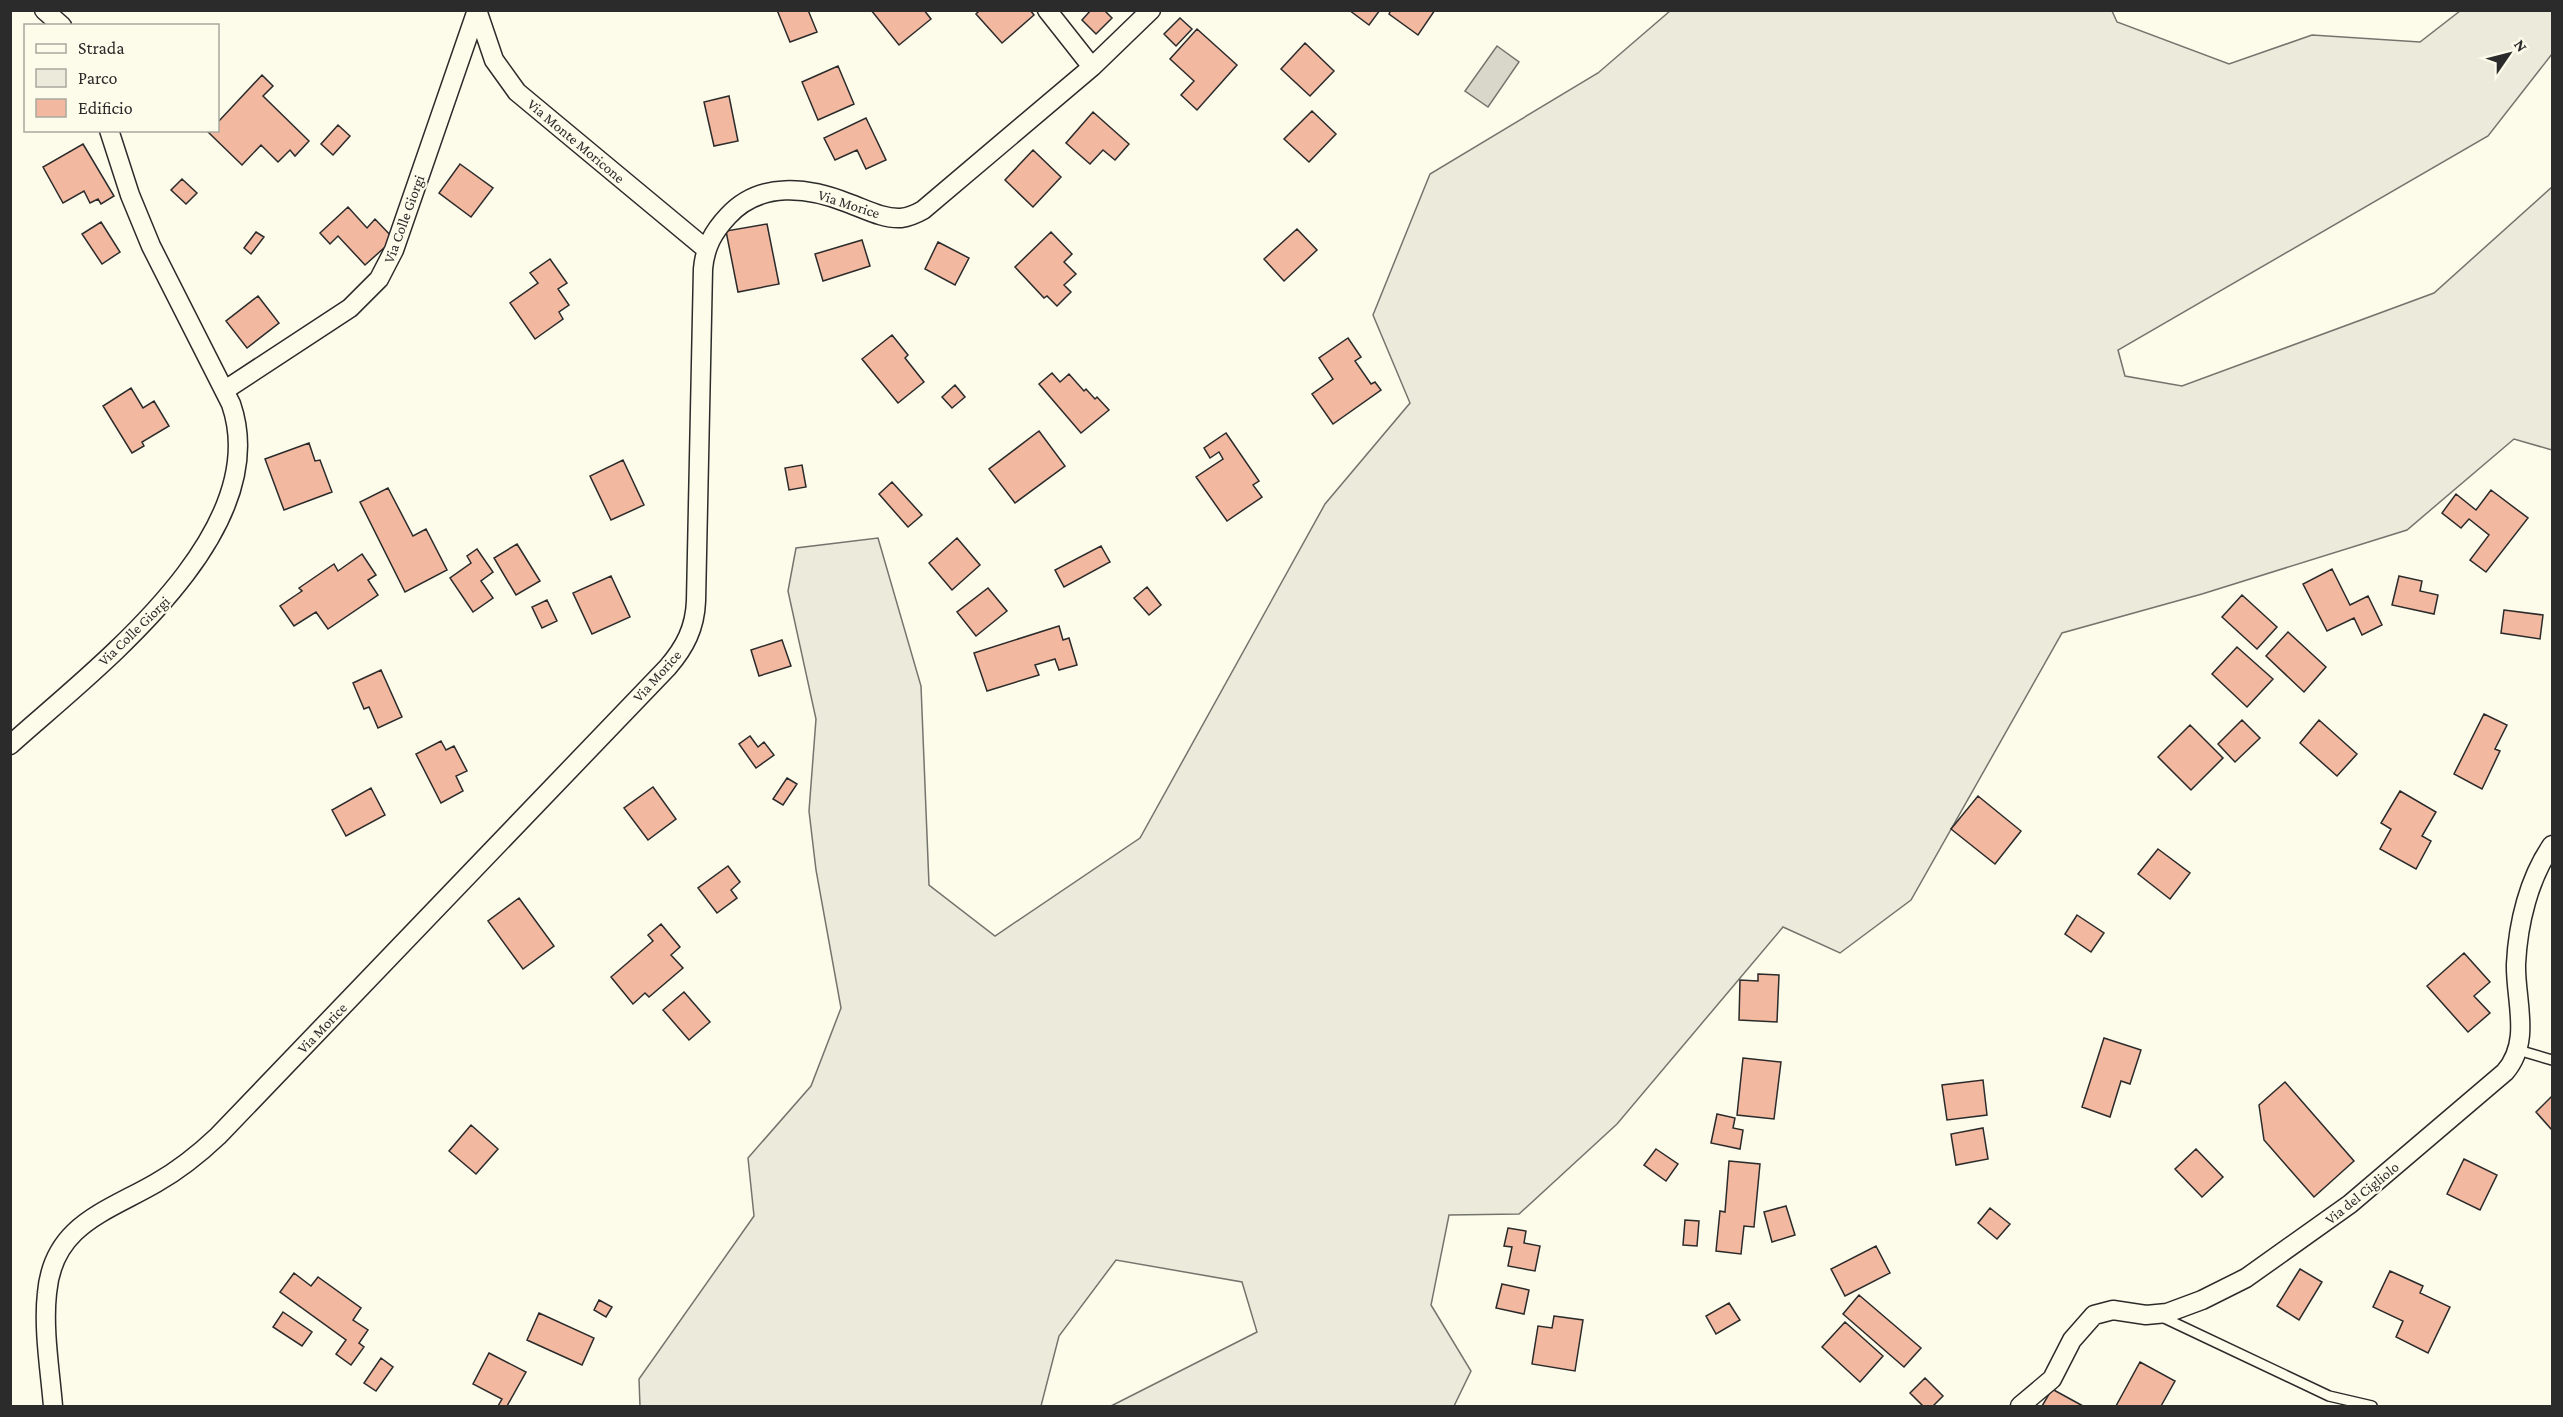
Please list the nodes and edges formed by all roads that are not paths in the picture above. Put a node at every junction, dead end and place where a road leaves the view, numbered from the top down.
1 (44, 10) edge
2 (477, 10) edge
3 (1047, 10) edge
4 (1150, 10) edge
5 (60, 24) edge
6 (1092, 67) junction
7 (111, 132) edge
8 (706, 249) junction
9 (225, 390) junction
10 (10, 746) edge
11 (2553, 845) edge
12 (2518, 1050) junction
13 (2553, 1060) edge
14 (2158, 1315) junction
15 (2329, 1396) junction
16 (53, 1407) edge
17 (2020, 1407) edge
18 (2326, 1407) edge
19 (2372, 1407) edge

1 - 5 street
2 - 8 street, Via Monte Moricone
2 - 9 street, Via Colle Giorgi
3 - 6 street
4 - 6 street, Via Morice
6 - 8 street, Via Morice
7 - 9 street, Via Colle Giorgi
8 - 16 street, Via Morice
9 - 10 street, Via Colle Giorgi
11 - 12 street, Via del Cigliolo
12 - 13 lane
12 - 14 street, Via del Cigliolo
14 - 15 lane
14 - 17 street, Via del Cigliolo
15 - 18 lane
15 - 19 lane

